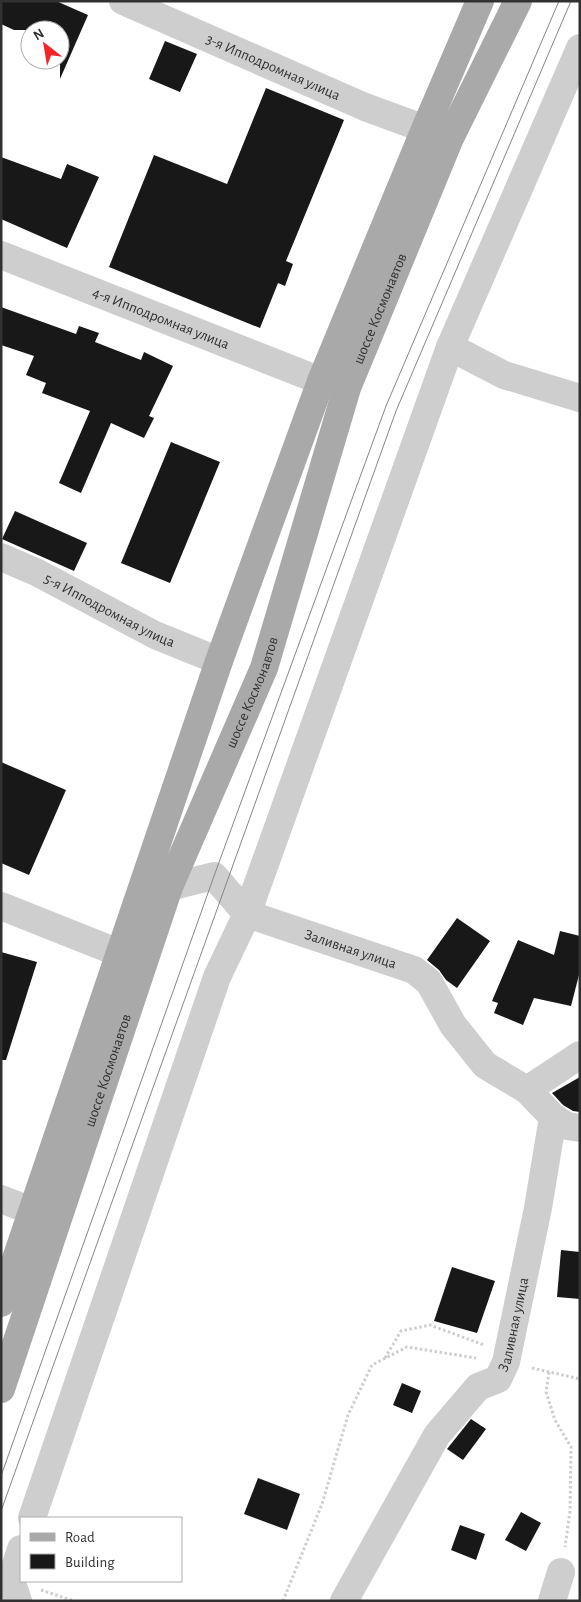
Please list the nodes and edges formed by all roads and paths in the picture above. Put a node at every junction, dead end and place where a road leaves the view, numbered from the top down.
1 (123, 1) edge
2 (480, 1) edge
3 (518, 1) edge
4 (580, 48) edge
5 (425, 129) junction
6 (1, 255) edge
7 (450, 347) junction
8 (320, 381) junction
9 (580, 398) edge
10 (1, 557) edge
11 (219, 661) junction
12 (170, 887) junction
13 (1, 906) edge
14 (247, 914) junction
15 (119, 952) junction
16 (580, 1055) edge
17 (527, 1090) junction
18 (553, 1117) junction
19 (580, 1128) edge
20 (1, 1199) edge
21 (32, 1211) junction
22 (1, 1303) edge
23 (385, 1359) junction
24 (506, 1362) junction
25 (549, 1372) junction
26 (580, 1379) edge
27 (1, 1389) edge
28 (32, 1517) edge
29 (20, 1552) edge
30 (561, 1572) joint
31 (18, 1601) edge
32 (283, 1601) edge
33 (344, 1601) edge
34 (552, 1601) edge

1 - 5 street, 3-я Ипподромная улица
2 - 5 main road, шоссе Космонавтов
3 - 12 main road, шоссе Космонавтов
4 - 7 street
5 - 8 main road, шоссе Космонавтов
6 - 8 street, 4-я Ипподромная улица
7 - 9 street
7 - 14 street
8 - 11 main road, шоссе Космонавтов
10 - 11 street, 5-я Ипподромная улица
11 - 15 main road, шоссе Космонавтов
12 - 14 street
12 - 27 main road, шоссе Космонавтов
13 - 15 street
14 - 17 street, Заливная улица
14 - 28 street
15 - 21 main road, шоссе Космонавтов
16 - 17 street
17 - 18 street, Заливная улица
18 - 19 street, Заливная улица
18 - 24 street, Заливная улица
20 - 21 street
21 - 22 main road, шоссе Космонавтов
23 - 24 path
23 - 24 path
23 - 32 path
24 - 25 path
24 - 33 street, Заливная улица
25 - 26 path
25 - 30 path
29 - 31 street
30 - 34 street

